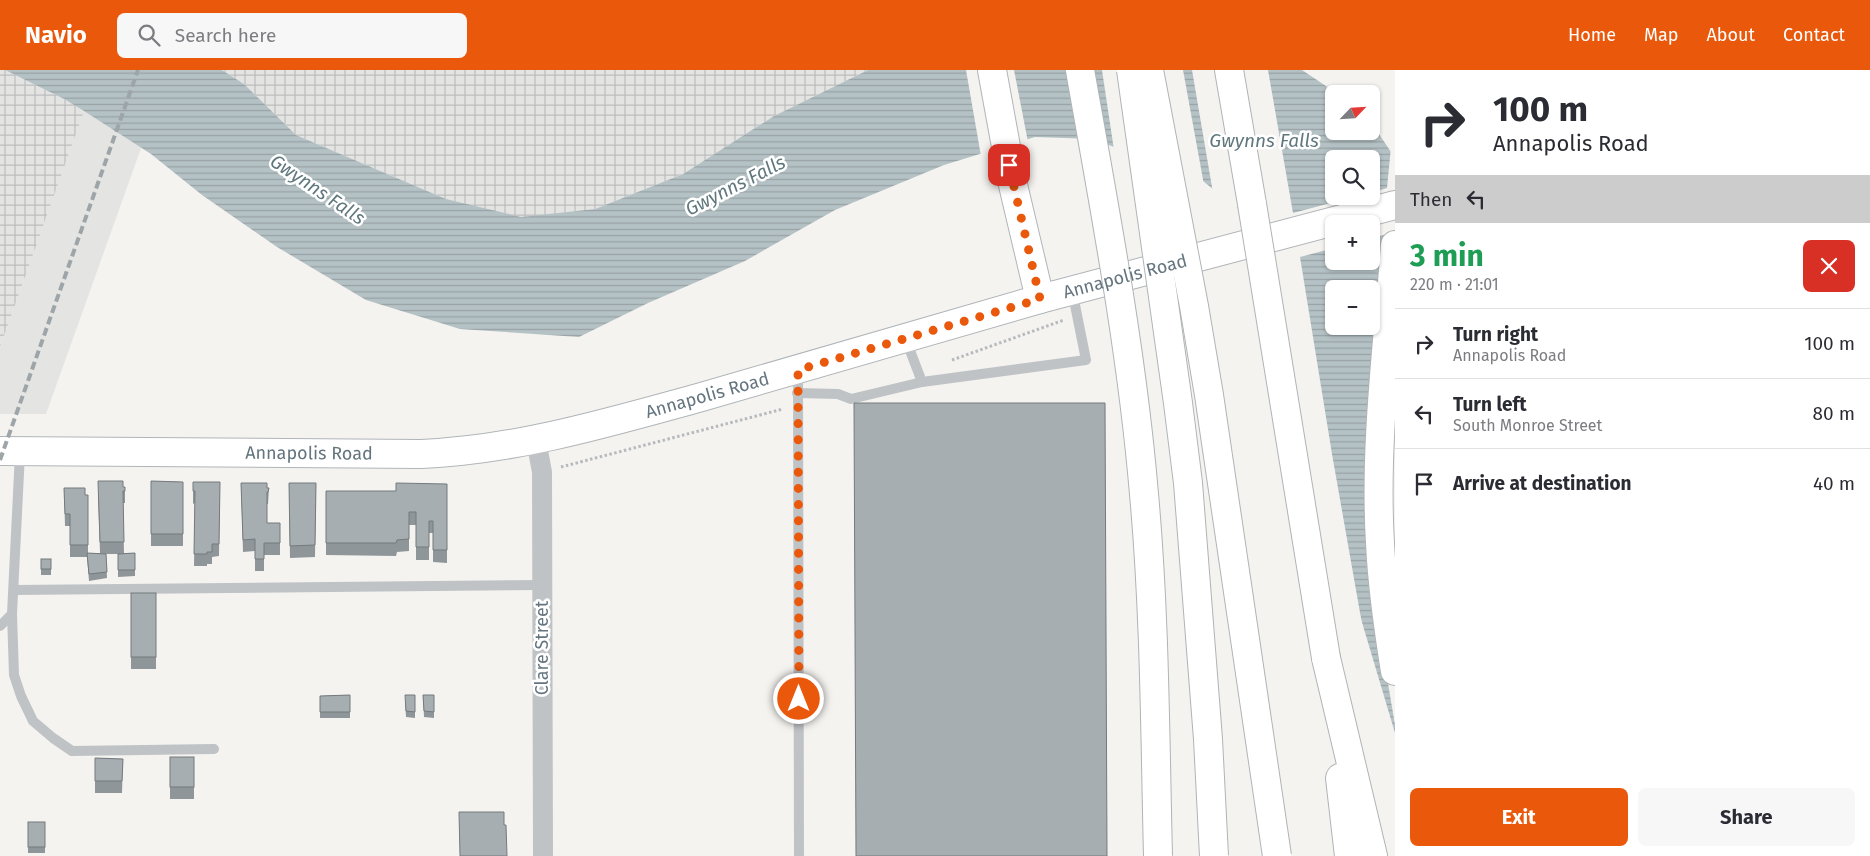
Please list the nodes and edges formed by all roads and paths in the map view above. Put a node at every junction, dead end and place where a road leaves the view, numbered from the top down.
1 (992, 70) edge
2 (1080, 70) edge
3 (1131, 70) edge
4 (1149, 70) edge
5 (1229, 70) edge
6 (1395, 205) edge
7 (1395, 244) edge
8 (1072, 290) junction
9 (1040, 299) junction
10 (906, 339) junction
11 (798, 381) junction
12 (922, 382) junction
13 (536, 440) junction
14 (10, 452) edge
15 (542, 585) junction
16 (14, 590) junction
17 (12, 614) junction
18 (0, 626) edge
19 (1326, 658) junction
20 (1395, 671) edge
21 (214, 749) dead end
22 (543, 856) edge
23 (799, 856) edge
24 (1158, 856) edge
25 (1214, 856) edge
26 (1277, 856) edge
27 (1348, 856) edge
28 (1373, 856) edge

1 - 9 main road
2 - 24 main road, bridge
3 - 25 main road, bridge
4 - 26 main road, bridge
5 - 19 main road, bridge
6 - 8 main road, Annapolis Road
7 - 20 main road
8 - 9 main road, Annapolis Road
8 - 12 lane
9 - 10 main road, Annapolis Road
10 - 11 main road, Annapolis Road
10 - 12 lane
11 - 12 lane
11 - 13 main road, Annapolis Road
11 - 23 lane
13 - 14 main road, Annapolis Road
13 - 15 street, Clare Street
14 - 16 lane
15 - 16 lane
15 - 22 street, Clare Street
16 - 17 lane
17 - 18 lane
17 - 21 lane
19 - 27 main road
19 - 28 main road

